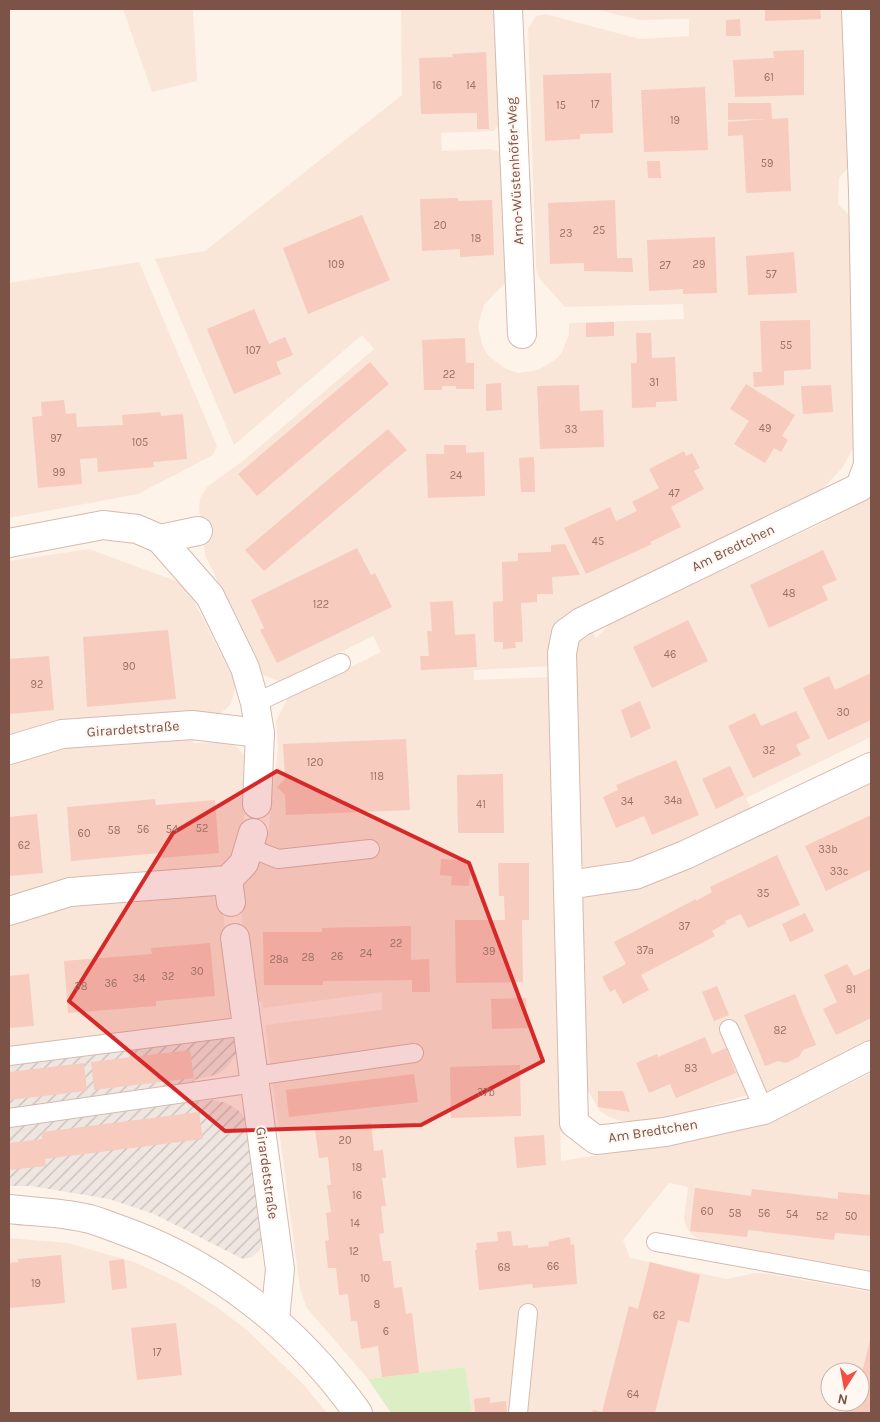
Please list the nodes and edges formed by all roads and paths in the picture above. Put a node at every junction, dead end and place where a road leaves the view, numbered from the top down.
1 (508, 9) edge
2 (856, 9) edge
3 (867, 190) edge
4 (522, 334) dead end
5 (198, 531) dead end
6 (160, 539) junction
7 (9, 543) edge
8 (341, 663) dead end
9 (255, 703) junction
10 (260, 733) junction
11 (9, 750) edge
12 (871, 767) edge
13 (257, 804) dead end
14 (252, 840) joint
15 (370, 849) dead end
16 (568, 885) junction
17 (9, 911) edge
18 (235, 938) dead end
19 (247, 1026) junction
20 (728, 1029) dead end
21 (414, 1054) dead end
22 (871, 1055) edge
23 (9, 1056) edge
24 (255, 1080) junction
25 (764, 1110) junction
26 (9, 1118) edge
27 (9, 1209) edge
28 (656, 1242) dead end
29 (871, 1281) edge
30 (528, 1313) dead end
31 (275, 1319) junction
32 (358, 1413) edge
33 (518, 1413) edge

1 - 4 street, Arno-Wüstenhöfer-Weg
2 - 3 street, Am Bredtchen
3 - 16 street, Am Bredtchen
5 - 6 street
6 - 7 street
6 - 9 street
8 - 9 lane
9 - 10 street
10 - 11 street, Girardetstraße
10 - 13 street
12 - 16 street
14 - 15 lane
14 - 17 street
16 - 25 street, Am Bredtchen
18 - 19 street, Girardetstraße
19 - 23 lane
19 - 24 street, Girardetstraße
20 - 25 lane
21 - 24 lane
22 - 25 street, Am Bredtchen
24 - 26 lane
24 - 31 street, Girardetstraße
27 - 31 street
28 - 29 lane
30 - 33 lane
31 - 32 street

